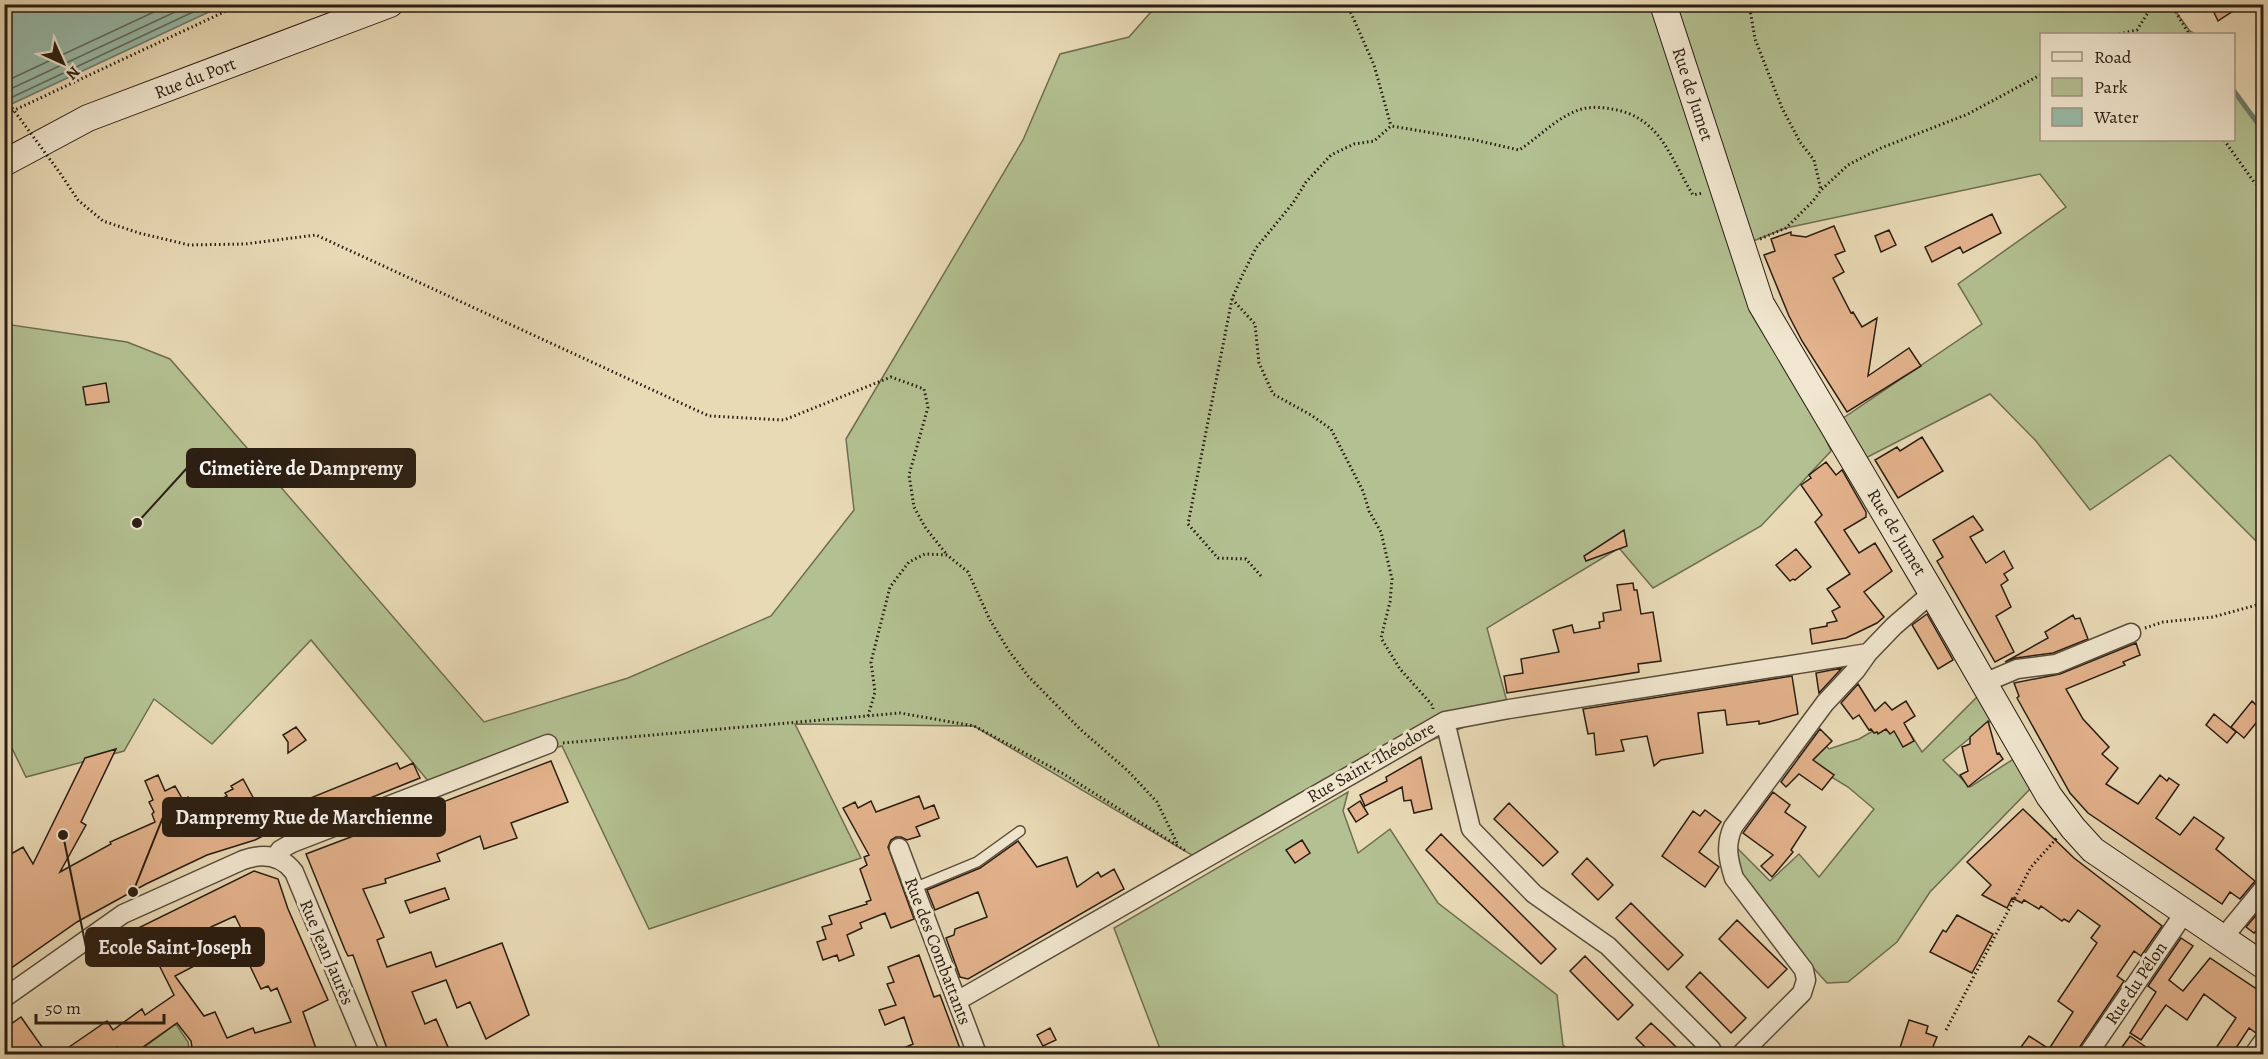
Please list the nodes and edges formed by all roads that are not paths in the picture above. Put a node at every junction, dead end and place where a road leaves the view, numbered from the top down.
1 (390, 4) edge
2 (1663, 4) edge
3 (4, 163) edge
4 (1932, 593) junction
5 (2131, 633) road end
6 (1868, 653) junction
7 (1984, 683) junction
8 (1440, 723) junction
9 (548, 744) road end
10 (1020, 831) dead end
11 (899, 848) dead end
12 (275, 858) junction
13 (914, 888) junction
14 (2264, 888) edge
15 (2185, 912) junction
16 (2222, 939) junction
17 (2264, 966) edge
18 (4, 998) edge
19 (957, 1000) junction
20 (2264, 1040) edge
21 (370, 1054) edge
22 (977, 1054) edge
23 (1713, 1054) edge
24 (1741, 1054) edge
25 (2088, 1054) edge
26 (2254, 1054) edge

1 - 3 street, Rue du Port
2 - 4 street, Rue de Jumet
4 - 6 street
4 - 7 street, Rue de Jumet
5 - 7 street
6 - 8 street, Rue Saint-Théodore
6 - 24 street
7 - 15 street, Rue de Jumet
8 - 19 street, Rue Saint-Théodore
8 - 23 street
9 - 12 street
10 - 13 lane
11 - 13 street, Rue des Combattants
12 - 18 street
12 - 21 street, Rue Jean Jaurès
13 - 19 street, Rue des Combattants
14 - 16 street
15 - 16 street, Rue de Jumet
15 - 25 street, Rue du Pélon
16 - 17 street, Rue de Jumet
19 - 22 street, Rue des Combattants
20 - 26 street

